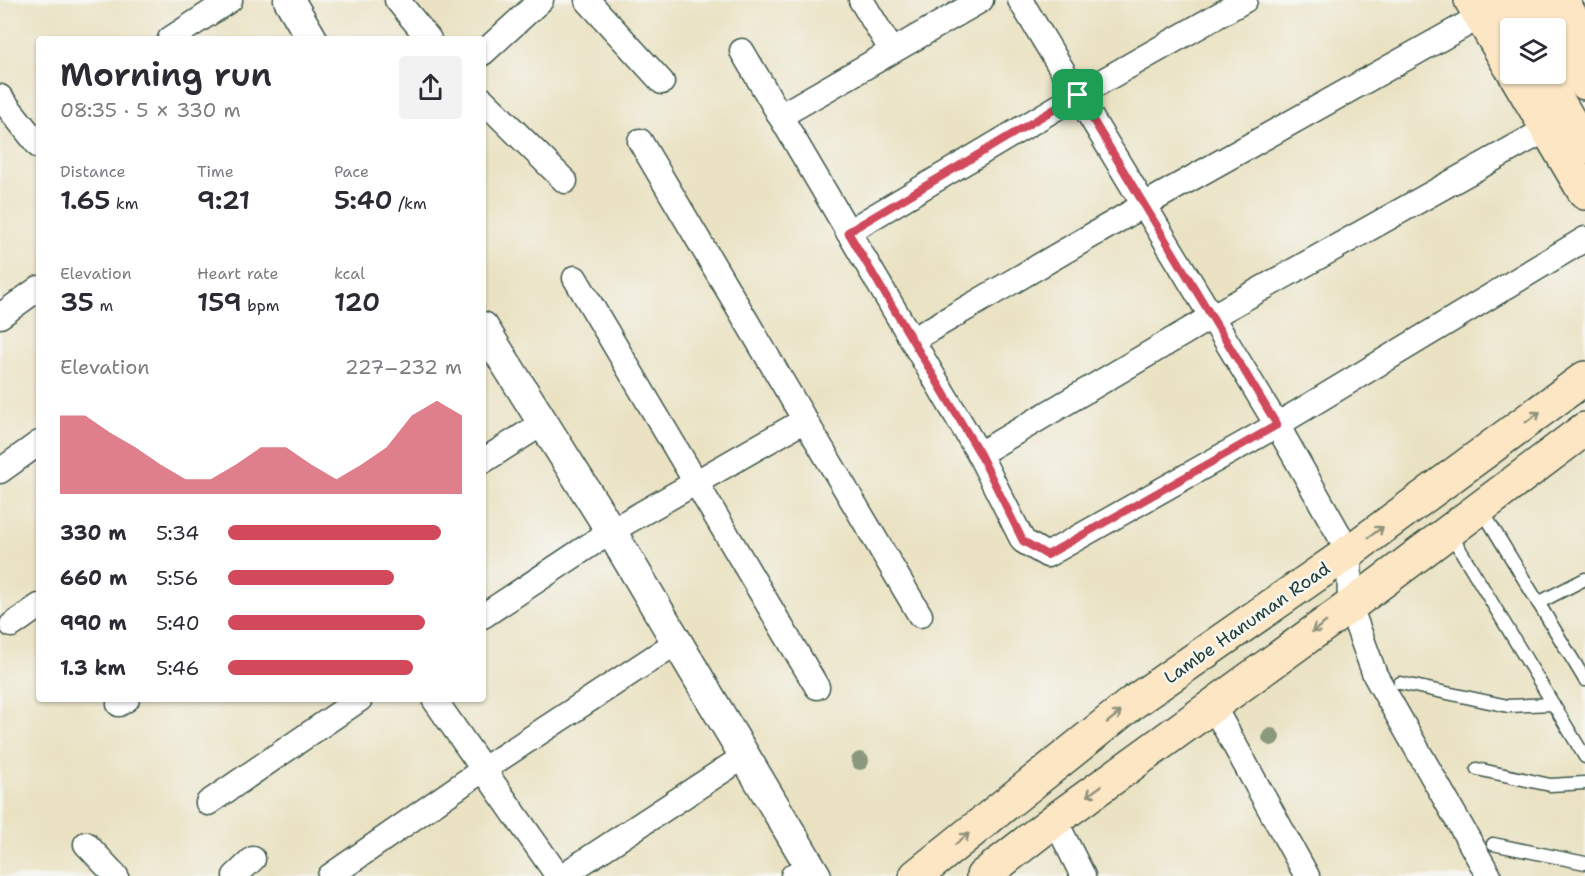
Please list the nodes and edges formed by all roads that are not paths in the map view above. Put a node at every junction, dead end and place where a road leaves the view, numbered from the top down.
1 (230, 0) edge
2 (289, 0) edge
3 (397, 0) edge
4 (541, 0) edge
5 (587, 0) edge
6 (861, 0) edge
7 (981, 0) edge
8 (1020, 0) edge
9 (1245, 0) edge
10 (1534, 0) edge
11 (1561, 0) edge
12 (1484, 5) edge
13 (1502, 18) edge
14 (1546, 18) edge
15 (175, 36) edge
16 (310, 36) edge
17 (427, 36) edge
18 (1585, 39) edge
19 (1500, 43) edge
20 (486, 50) edge
21 (742, 51) dead end
22 (892, 51) junction
23 (1566, 51) edge
24 (662, 82) dead end
25 (1585, 83) edge
26 (1521, 84) edge
27 (1548, 84) edge
28 (1078, 95) junction
29 (0, 96) edge
30 (486, 103) edge
31 (780, 117) junction
32 (1547, 129) junction
33 (35, 133) edge
34 (640, 141) dead end
35 (1585, 147) edge
36 (565, 181) dead end
37 (1585, 193) edge
38 (1144, 205) junction
39 (848, 232) junction
40 (1585, 239) edge
41 (575, 278) dead end
42 (36, 290) edge
43 (0, 316) edge
44 (1211, 316) junction
45 (486, 332) edge
46 (912, 340) junction
47 (1585, 378) edge
48 (805, 420) junction
49 (543, 423) junction
50 (1277, 425) junction
51 (1585, 429) edge
52 (36, 445) edge
53 (980, 454) junction
54 (486, 459) edge
55 (0, 471) edge
56 (696, 483) junction
57 (1481, 508) junction
58 (610, 531) junction
59 (1450, 531) junction
60 (1349, 552) junction
61 (1585, 579) edge
62 (1538, 603) junction
63 (1350, 606) junction
64 (36, 608) edge
65 (486, 614) edge
66 (920, 615) dead end
67 (12, 625) dead end
68 (677, 642) junction
69 (1585, 680) edge
70 (1400, 683) dead end
71 (816, 687) dead end
72 (356, 702) edge
73 (436, 702) edge
74 (1212, 704) junction
75 (1553, 704) junction
76 (745, 756) junction
77 (1585, 757) edge
78 (484, 769) junction
79 (1477, 769) dead end
80 (1585, 783) edge
81 (208, 803) dead end
82 (1055, 820) junction
83 (86, 844) dead end
84 (1493, 844) dead end
85 (253, 859) dead end
86 (1585, 863) edge
87 (806, 872) edge
88 (116, 876) edge
89 (236, 876) edge
90 (330, 876) edge
91 (560, 876) edge
92 (916, 876) edge
93 (983, 876) edge
94 (1083, 876) edge
95 (1307, 876) edge
96 (1490, 876) edge

1 - 15 street
2 - 16 street
3 - 17 street
4 - 20 street
5 - 24 street
6 - 22 street
7 - 22 street
8 - 28 street
9 - 28 street
10 - 14 main road
11 - 18 main road
12 - 13 main road
12 - 19 main road
12 - 38 street
21 - 31 street
22 - 31 street
23 - 25 main road
26 - 32 main road
27 - 35 main road
28 - 38 street
28 - 39 street
29 - 33 street
30 - 36 street
31 - 39 street
32 - 37 main road
32 - 44 street
34 - 48 street
38 - 44 street
38 - 46 street
39 - 46 street
40 - 50 street
41 - 56 street
42 - 43 street
44 - 50 street
44 - 53 street
45 - 49 street
46 - 53 street
60 -> 47 main road, Lambe Hanuman Road
48 - 56 street
48 - 66 street
49 - 54 street
49 - 58 street
50 - 53 street
50 - 60 street
51 - 57 main road
52 - 55 street
56 - 58 street
56 - 71 street
57 - 59 main road
57 - 62 lane
58 - 65 street
58 - 68 street
59 - 63 main road
59 - 75 lane
60 - 63 street
92 -> 60 main road, Lambe Hanuman Road
61 - 62 lane
62 - 69 lane
63 -> 74 main road
63 - 96 street
64 - 67 street
68 - 76 street
68 - 78 street
70 - 75 lane
72 - 81 street
73 - 78 street
74 -> 82 main road
74 - 95 street
75 - 77 lane
76 - 87 street
76 - 91 street
78 - 90 street
78 - 91 street
79 - 80 lane
82 - 93 main road
82 - 94 street
83 - 88 street
84 - 86 lane
85 - 89 street

